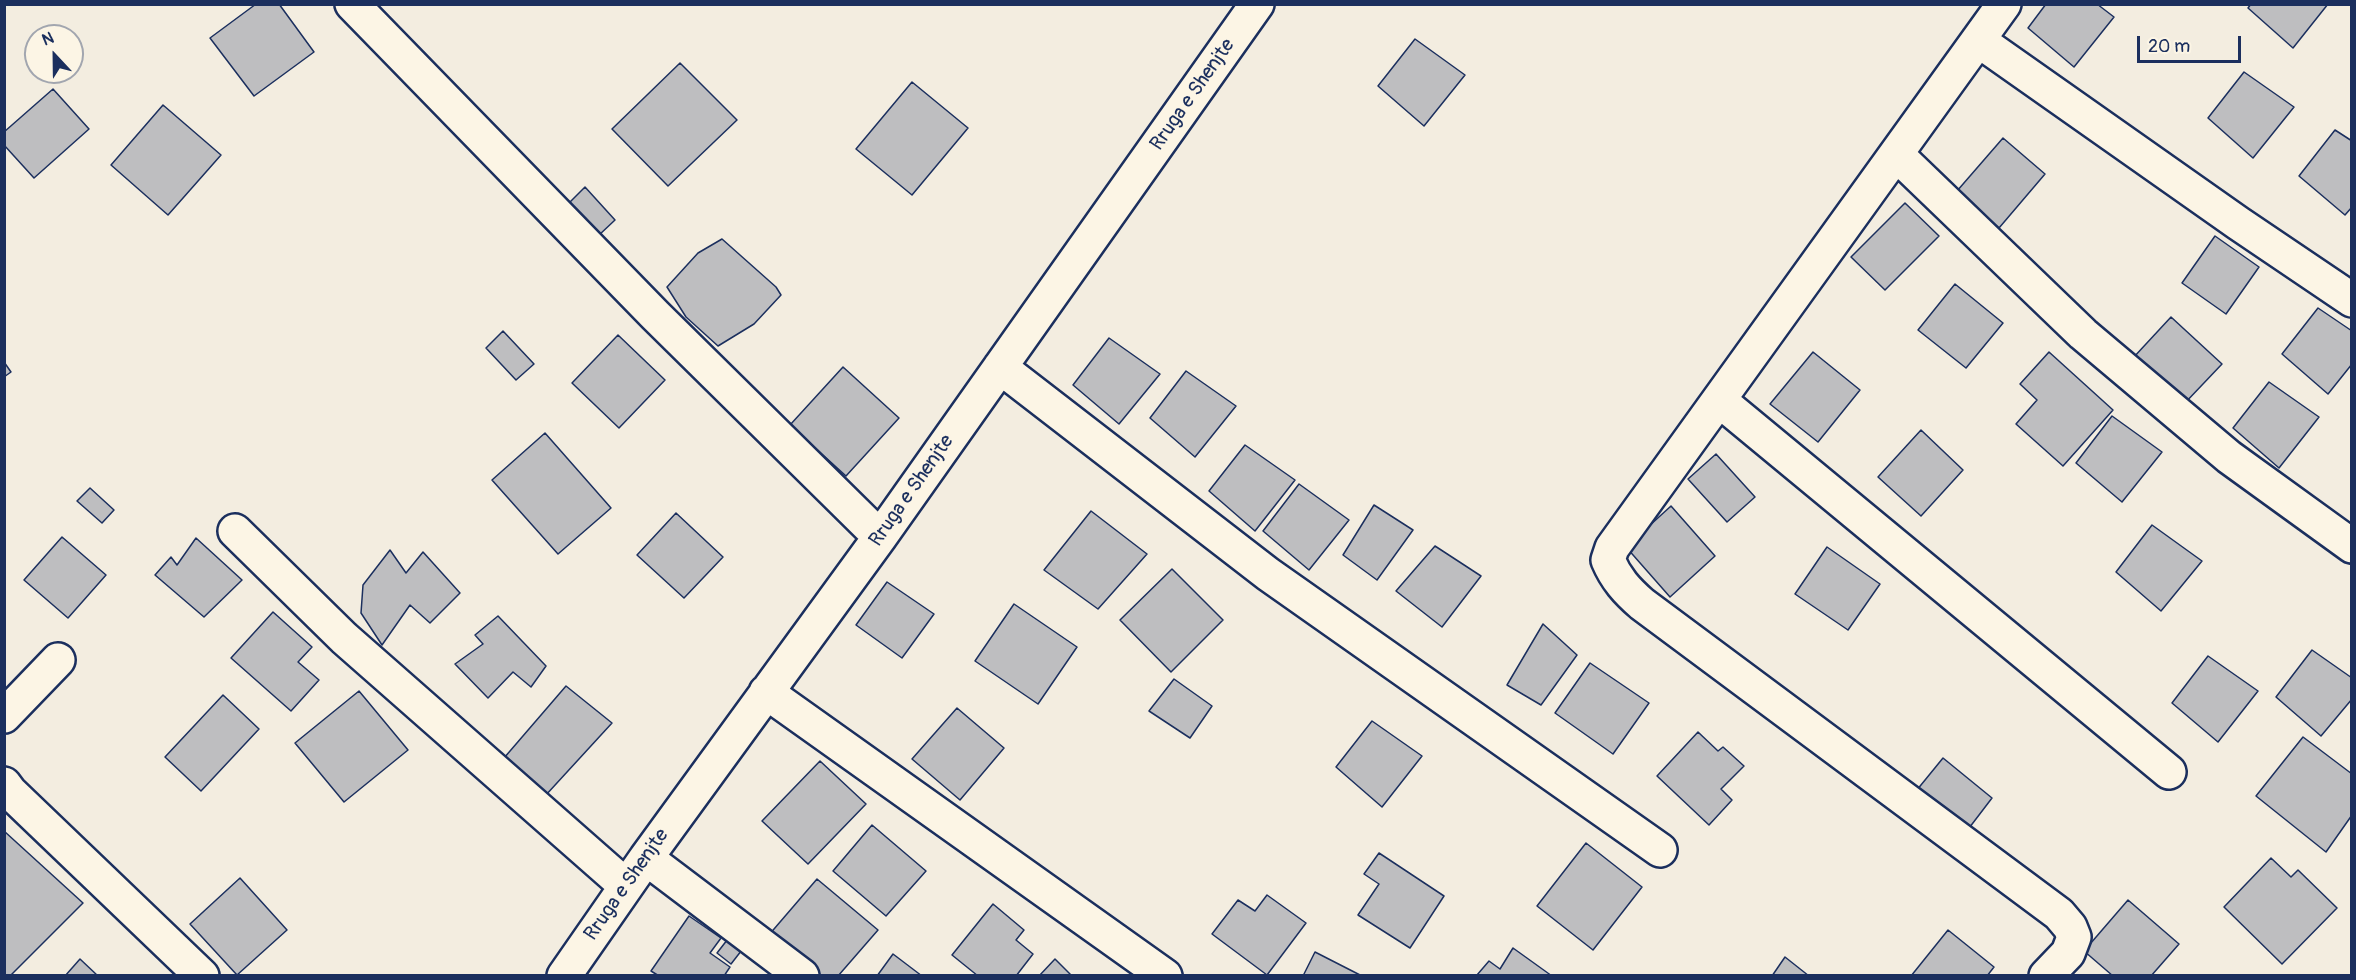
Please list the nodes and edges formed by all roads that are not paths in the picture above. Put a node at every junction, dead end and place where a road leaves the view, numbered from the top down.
1 (352, 4) edge
2 (1257, 4) edge
3 (2004, 4) edge
4 (1978, 40) junction
5 (1896, 154) junction
6 (2352, 300) edge
7 (1000, 367) junction
8 (1719, 400) junction
9 (235, 531) dead end
10 (880, 537) junction
11 (2352, 546) edge
12 (58, 660) dead end
13 (766, 692) junction
14 (4, 716) edge
15 (2169, 772) dead end
16 (4, 784) edge
17 (1660, 850) dead end
18 (646, 858) junction
19 (626, 886) junction
20 (202, 975) edge
21 (564, 975) edge
22 (802, 975) edge
23 (1165, 975) edge
24 (2046, 975) edge

1 - 10 street
2 - 7 street, Rruga e Shenjte
3 - 4 street
4 - 5 street
4 - 6 street
5 - 8 street
5 - 11 street
7 - 10 street, Rruga e Shenjte
7 - 17 street
8 - 15 street
8 - 24 street
9 - 19 street
10 - 13 street, Rruga e Shenjte
12 - 14 street
13 - 18 street, Rruga e Shenjte
13 - 23 street
16 - 20 street
18 - 19 street, Rruga e Shenjte
18 - 22 street
19 - 21 street, Rruga e Shenjte

